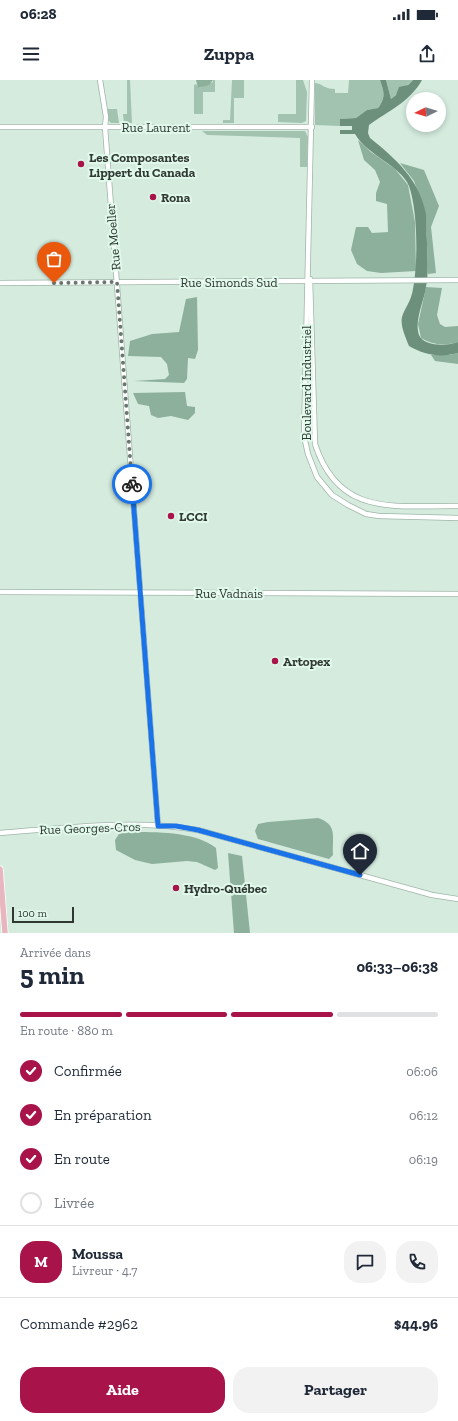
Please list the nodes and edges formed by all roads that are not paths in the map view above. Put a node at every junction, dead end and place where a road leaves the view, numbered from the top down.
1 (100, 80) edge
2 (312, 80) edge
3 (0, 127) edge
4 (104, 127) junction
5 (312, 127) junction
6 (458, 280) edge
7 (309, 281) junction
8 (117, 282) junction
9 (0, 283) edge
10 (458, 506) edge
11 (458, 518) edge
12 (0, 592) edge
13 (140, 592) junction
14 (458, 594) edge
15 (158, 826) junction
16 (0, 833) edge
17 (0, 869) edge
18 (458, 898) edge
19 (5, 933) edge

1 - 4 street, Rue Moeller
2 - 5 street, Boulevard Industriel
3 - 4 street, Rue Laurent
4 - 5 street, Rue Laurent
4 - 8 street, Rue Moeller
5 - 7 street, Boulevard Industriel
6 - 7 street, Rue Simonds Sud
7 - 8 street, Rue Simonds Sud
7 - 10 street, Boulevard Industriel
7 - 11 street, Boulevard Industriel
8 - 9 street, Rue Simonds Sud
8 - 13 street, Rue Moeller
12 - 13 street, Rue Vadnais
13 - 14 street, Rue Vadnais
13 - 15 street, Rue Moeller
15 - 16 street, Rue Georges-Cros
15 - 18 street, Rue Georges-Cros
17 - 19 main road

